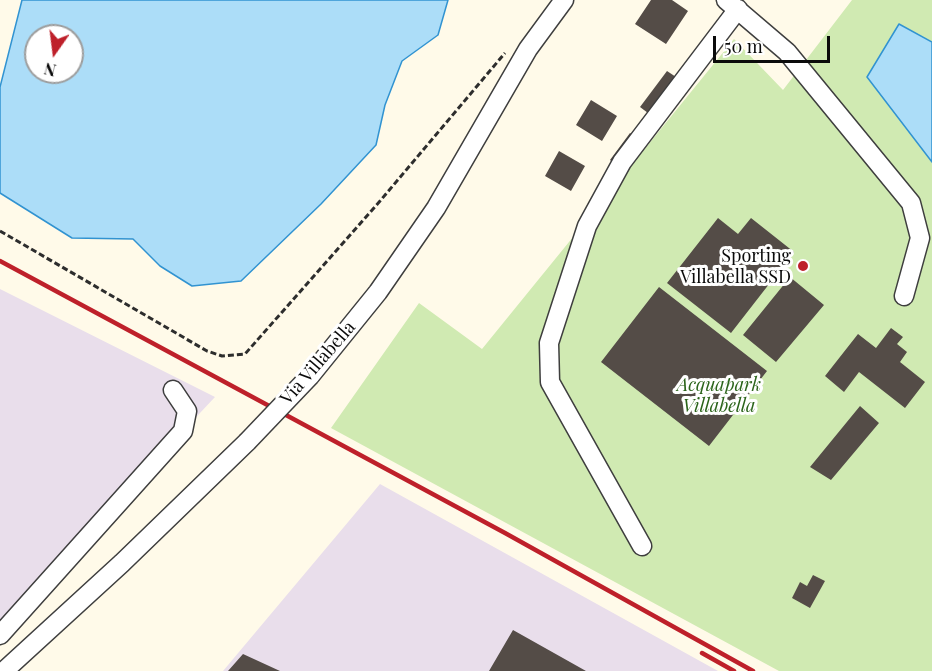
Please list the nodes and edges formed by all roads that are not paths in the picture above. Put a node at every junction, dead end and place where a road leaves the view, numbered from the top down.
1 (564, 0) edge
2 (732, 4) edge
3 (904, 296) dead end
4 (173, 390) dead end
5 (642, 546) dead end
6 (0, 635) edge
7 (4, 671) edge

1 - 7 street, Via Villabella, bridge
2 - 3 street
2 - 5 street
4 - 6 street

